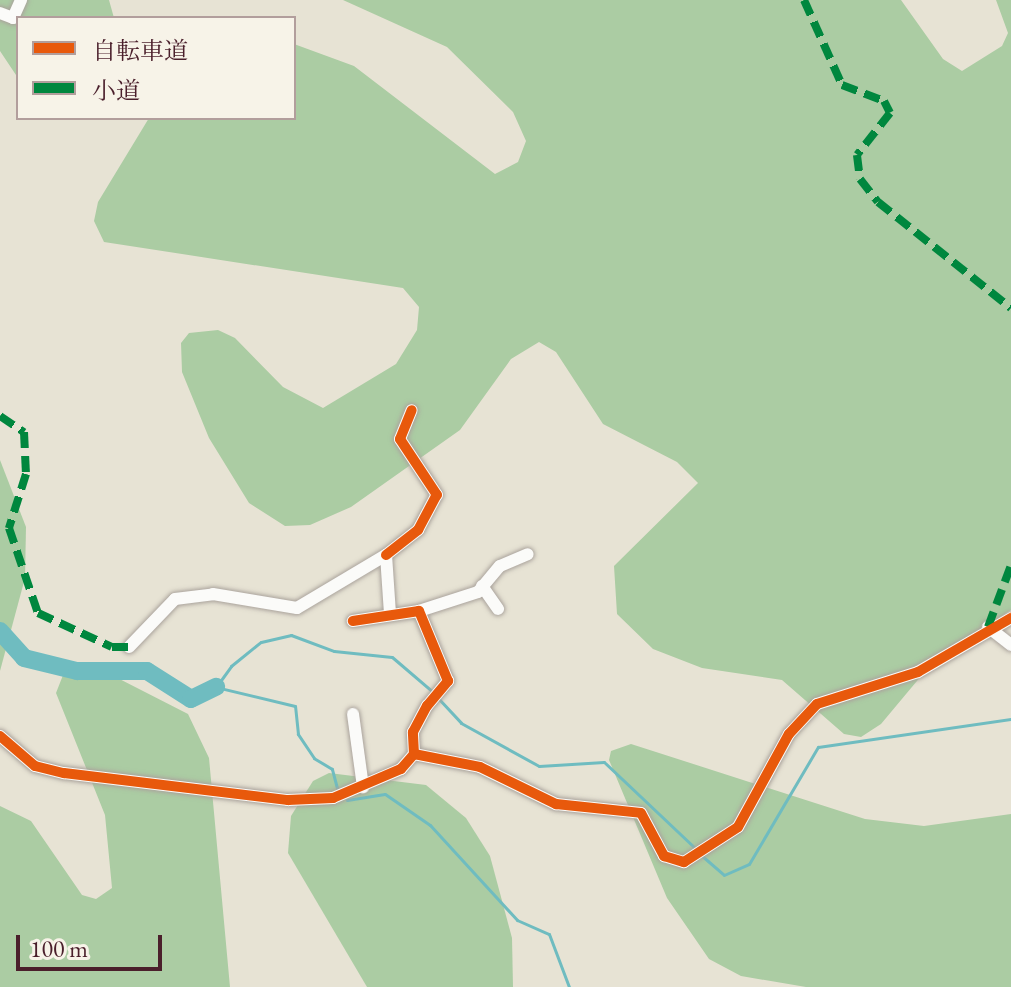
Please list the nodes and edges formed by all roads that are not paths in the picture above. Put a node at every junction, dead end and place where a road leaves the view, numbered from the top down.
1 (21, 0) edge
2 (0, 13) edge
3 (412, 410) dead end
4 (528, 554) dead end
5 (386, 555) junction
6 (482, 586) junction
7 (498, 609) dead end
8 (419, 611) junction
9 (390, 613) junction
10 (1011, 618) edge
11 (353, 621) dead end
12 (988, 627) junction
13 (1011, 645) edge
14 (129, 647) dead end
15 (353, 714) dead end
16 (0, 736) edge
17 (414, 754) junction
18 (363, 787) junction

1 - 2 street
3 - 5 street
4 - 6 street
5 - 9 street
5 - 14 street
6 - 7 street
6 - 8 street
8 - 9 street
8 - 17 street
9 - 11 street
10 - 12 street
12 - 13 street
12 - 17 street
15 - 18 street
16 - 18 street
17 - 18 street

